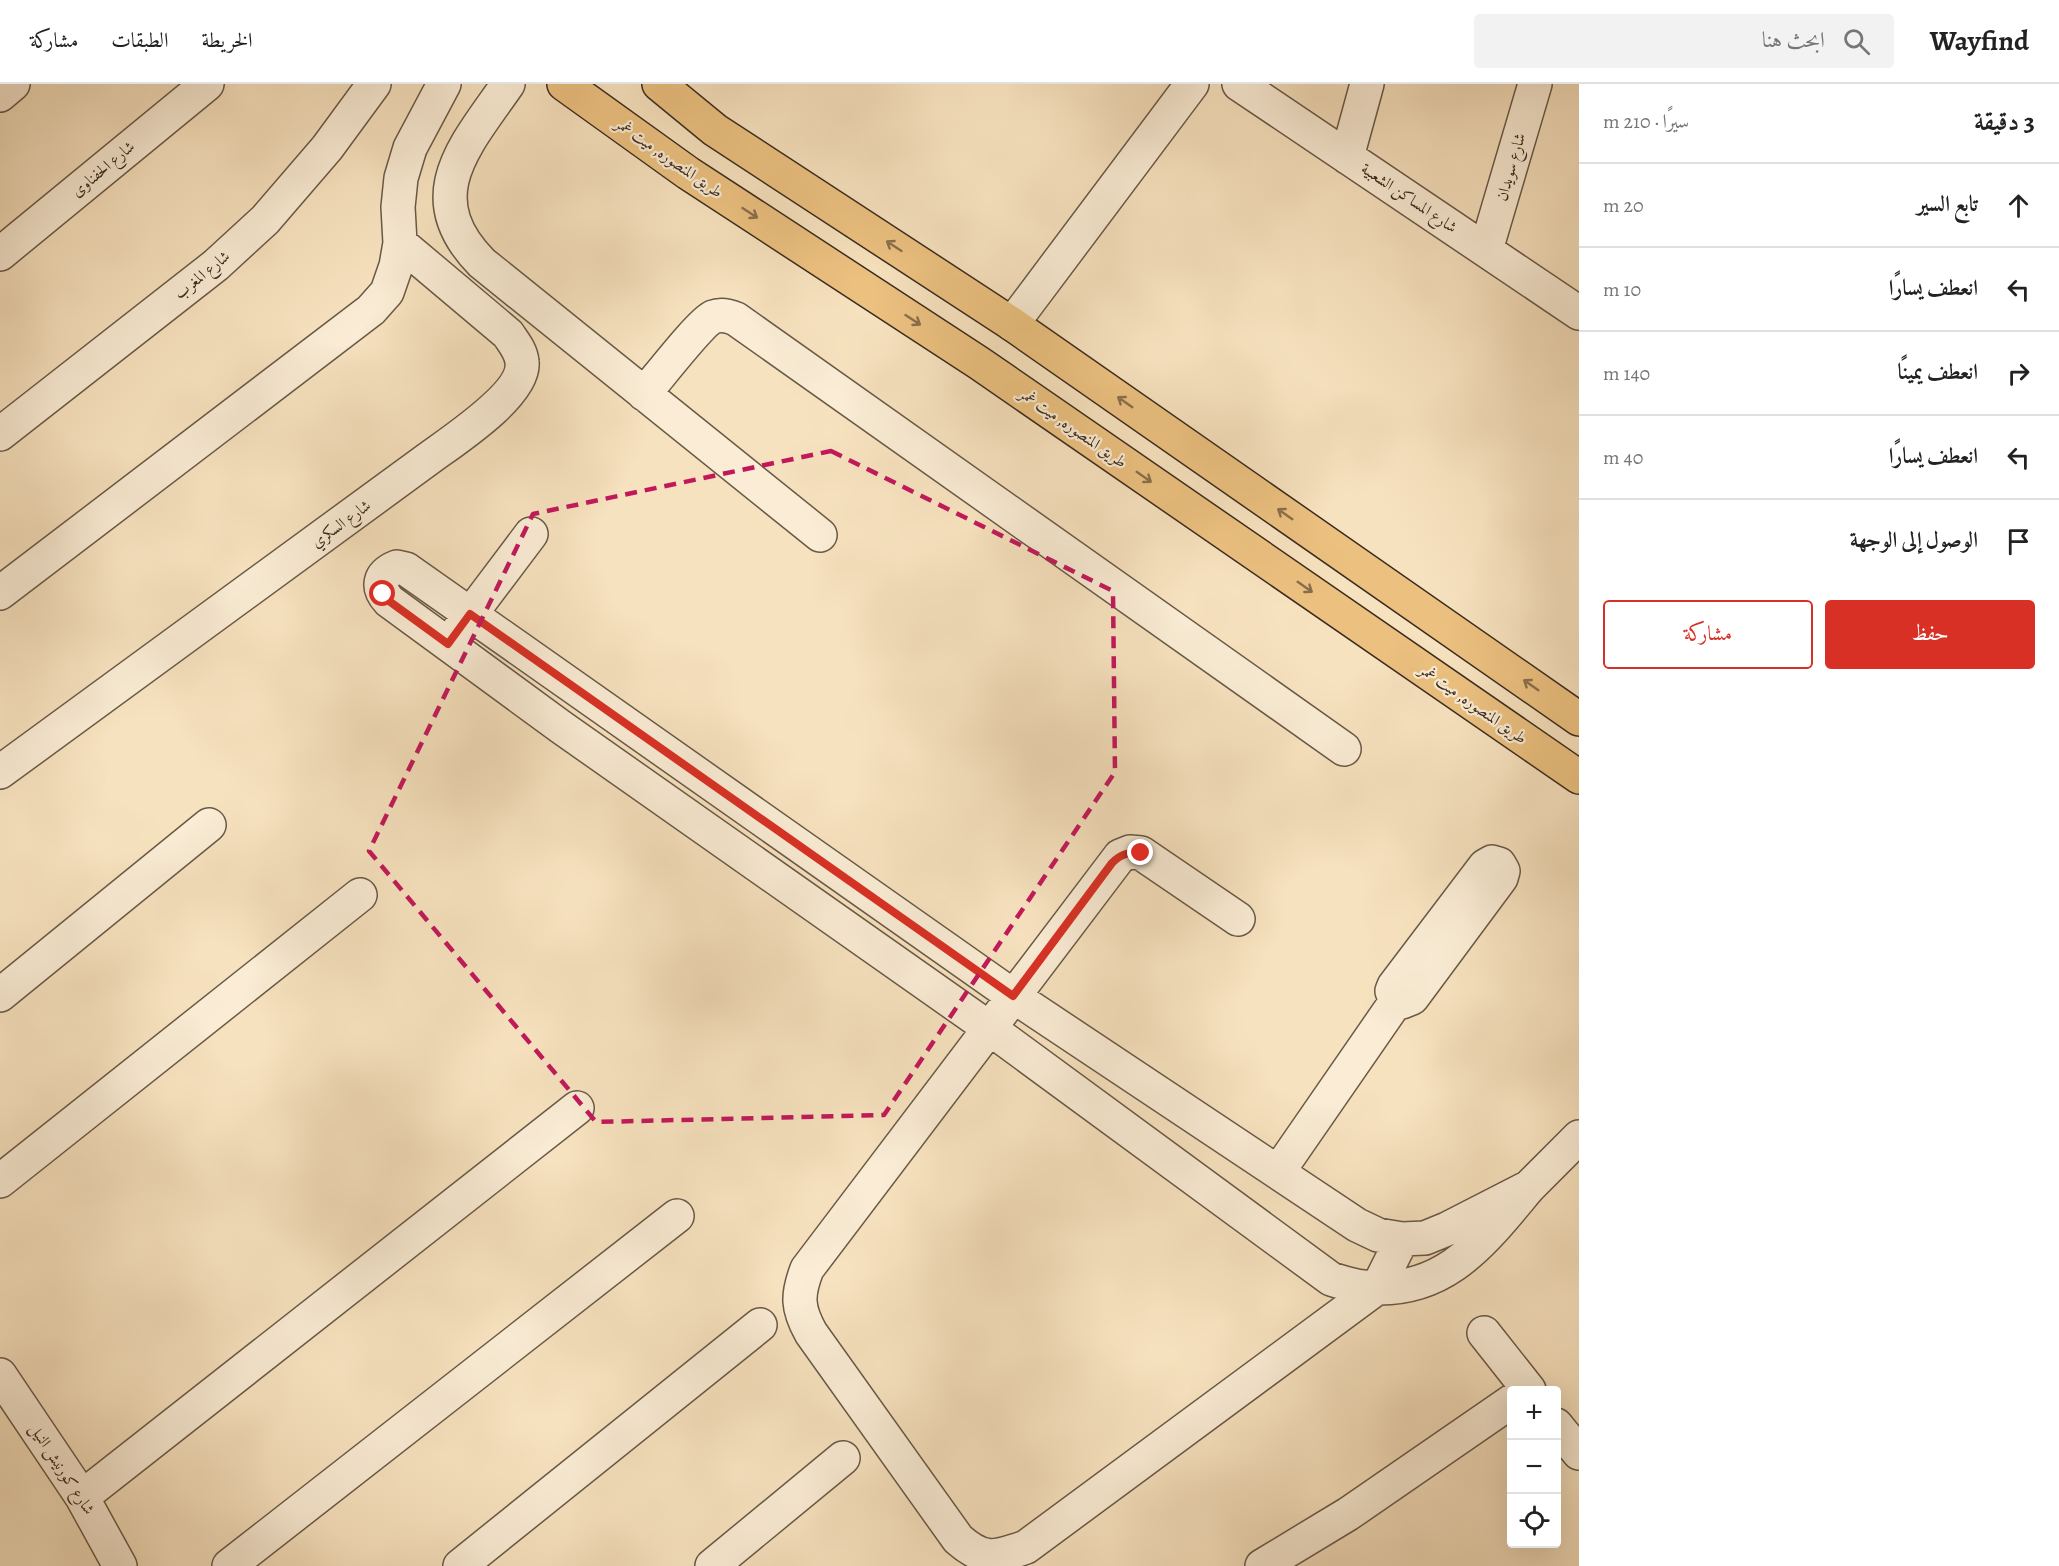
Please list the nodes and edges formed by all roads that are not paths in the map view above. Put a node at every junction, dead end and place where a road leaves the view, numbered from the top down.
1 (13, 84) edge
2 (207, 84) edge
3 (374, 84) edge
4 (444, 84) edge
5 (508, 84) edge
6 (564, 84) edge
7 (658, 84) edge
8 (1192, 84) edge
9 (1239, 84) edge
10 (1367, 84) edge
11 (1535, 84) edge
12 (0, 95) edge
13 (1347, 157) junction
14 (400, 243) junction
15 (1486, 250) junction
16 (0, 254) edge
17 (1579, 313) edge
18 (1012, 324) junction
19 (644, 394) junction
20 (0, 434) edge
21 (531, 534) dead end
22 (820, 535) dead end
23 (0, 594) edge
24 (470, 614) junction
25 (448, 644) junction
26 (584, 694) junction
27 (1579, 719) edge
28 (561, 727) junction
29 (1344, 749) dead end
30 (0, 772) edge
31 (1579, 777) edge
32 (767, 823) junction
33 (208, 825) dead end
34 (744, 855) junction
35 (360, 895) dead end
36 (1238, 919) dead end
37 (0, 995) edge
38 (1013, 996) junction
39 (1397, 1000) dead end
40 (989, 1028) junction
41 (577, 1108) dead end
42 (1579, 1137) edge
43 (1278, 1172) junction
44 (0, 1181) edge
45 (1529, 1187) junction
46 (677, 1216) dead end
47 (1402, 1239) junction
48 (1378, 1287) junction
49 (760, 1325) dead end
50 (1484, 1333) dead end
51 (0, 1375) edge
52 (1519, 1386) edge
53 (1507, 1405) edge
54 (1561, 1430) edge
55 (1579, 1454) edge
56 (843, 1458) dead end
57 (82, 1497) junction
58 (120, 1566) edge
59 (229, 1566) edge
60 (460, 1566) edge
61 (712, 1566) edge
62 (1262, 1566) edge

1 - 12 street
2 - 16 street, شارع الحفناوى
3 - 20 street, شارع المغرب
4 - 14 street
5 - 19 street
6 -> 31 main road, طريق المنصوره, ميت غمر
18 -> 7 main road
8 - 18 street
9 - 13 street, شارع المساكن الشعبية
10 - 13 street
11 - 15 street, شارع سويدان
13 - 15 street, شارع المساكن الشعبية
14 - 23 street
14 - 30 street, شارع السكري
15 - 17 street, شارع المساكن الشعبية
27 -> 18 main road
19 - 22 street
19 - 29 street
21 - 24 street
24 - 25 street
24 - 25 street
24 - 26 street
25 - 28 street
26 - 28 street
26 - 32 street
28 - 34 street
32 - 34 street
32 - 38 street
33 - 37 street
34 - 40 street
35 - 44 street
36 - 38 street
38 - 40 street
38 - 43 street
39 - 43 street
40 - 48 street
40 - 48 street
41 - 57 street
42 - 45 street
43 - 47 street
45 - 47 street
45 - 48 street
46 - 59 street
47 - 48 street
49 - 60 street
50 - 52 street
51 - 57 street, شارع كورنيش النيل
53 - 62 street
54 - 55 street
56 - 61 street
57 - 58 street, شارع كورنيش النيل

